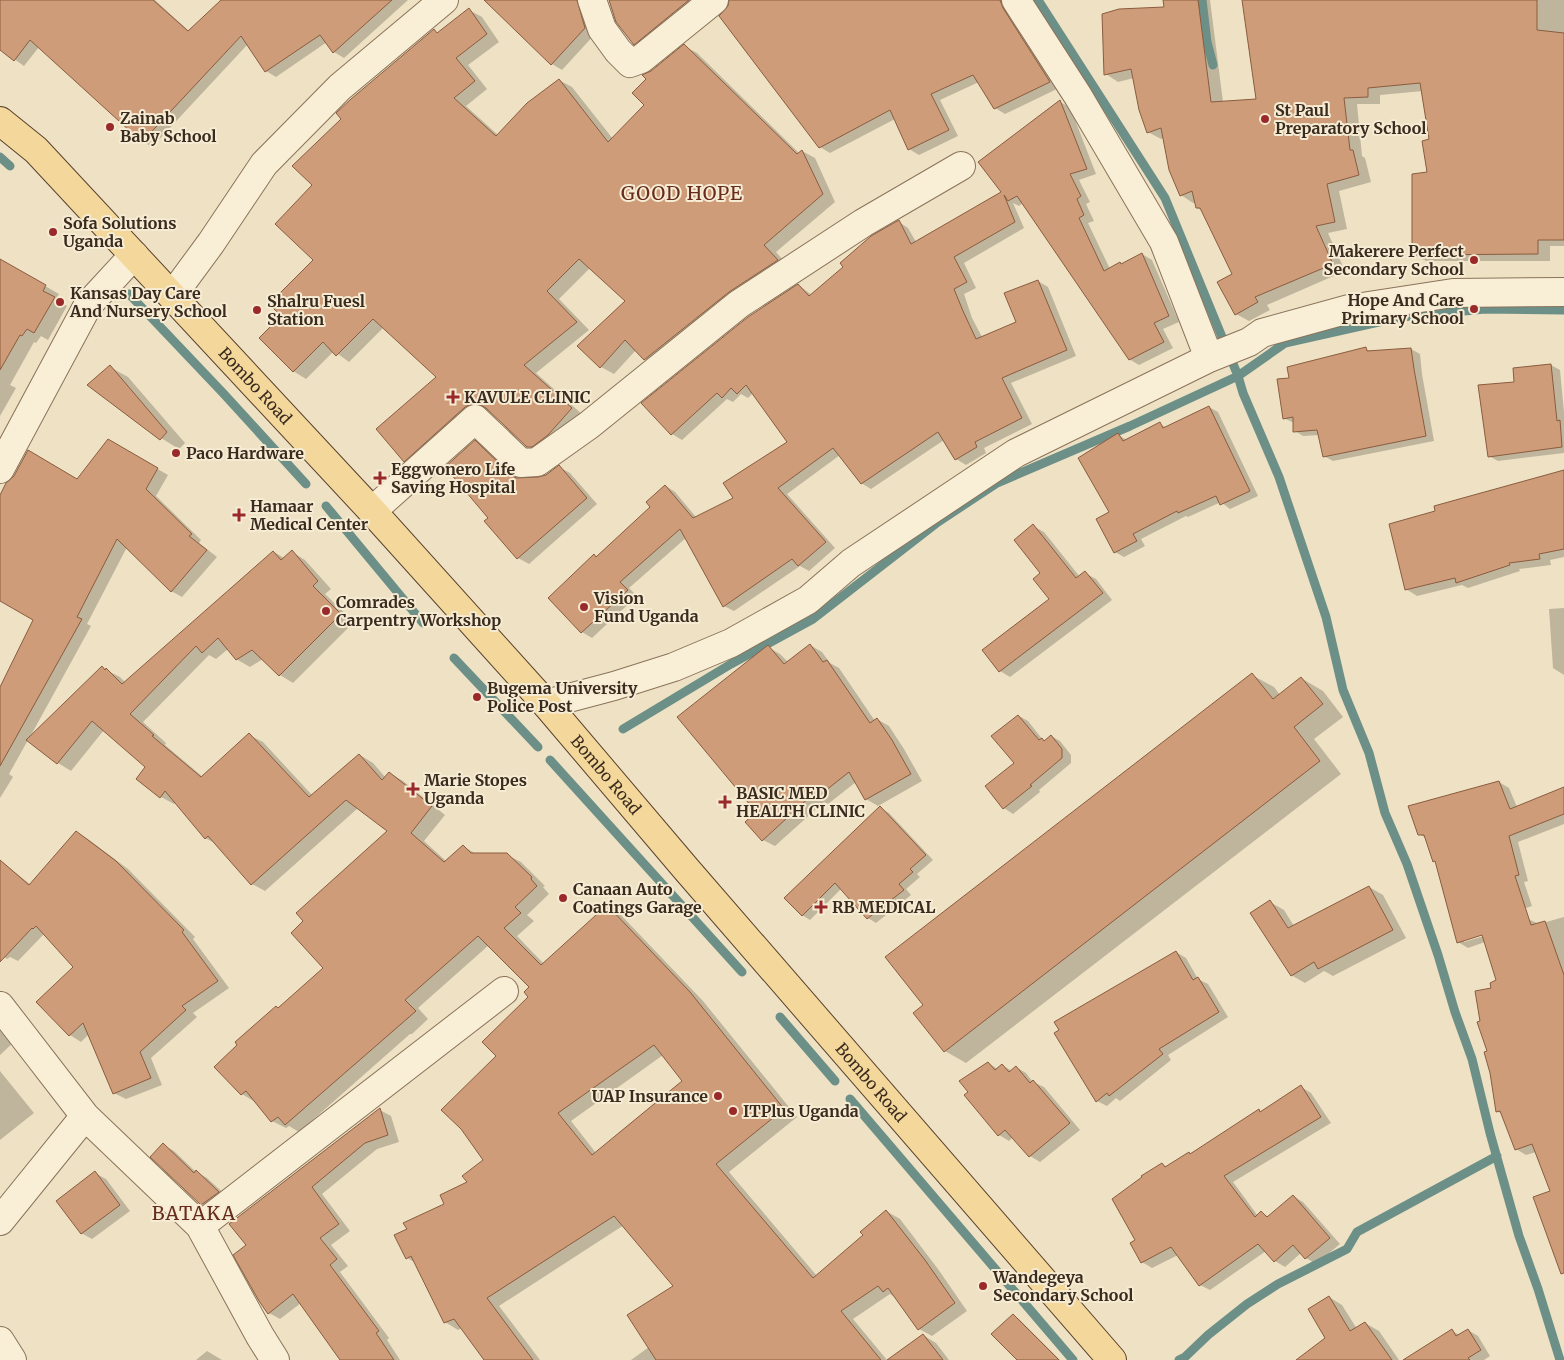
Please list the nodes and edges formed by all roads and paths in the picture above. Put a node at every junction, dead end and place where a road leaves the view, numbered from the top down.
1 (444, 0) edge
2 (592, 0) edge
3 (714, 0) edge
4 (1016, 0) edge
5 (0, 120) edge
6 (961, 166) dead end
7 (134, 255) junction
8 (1564, 292) edge
9 (172, 296) junction
10 (1215, 355) junction
11 (0, 469) edge
12 (372, 511) junction
13 (546, 704) junction
14 (504, 991) dead end
15 (0, 1006) edge
16 (84, 1116) junction
17 (0, 1220) edge
18 (200, 1226) junction
19 (0, 1341) edge
20 (12, 1360) edge
21 (275, 1360) edge
22 (1112, 1360) edge

1 - 9 street
2 - 3 street
4 - 10 street
5 - 7 main road, Bombo Road
6 - 12 street
7 - 9 main road, Bombo Road
7 - 11 street
8 - 10 street
9 - 12 main road, Bombo Road
10 - 13 street
12 - 13 main road, Bombo Road
13 - 22 main road, Bombo Road
14 - 18 street
15 - 16 street
16 - 17 street
16 - 18 street
18 - 21 street
19 - 20 street

